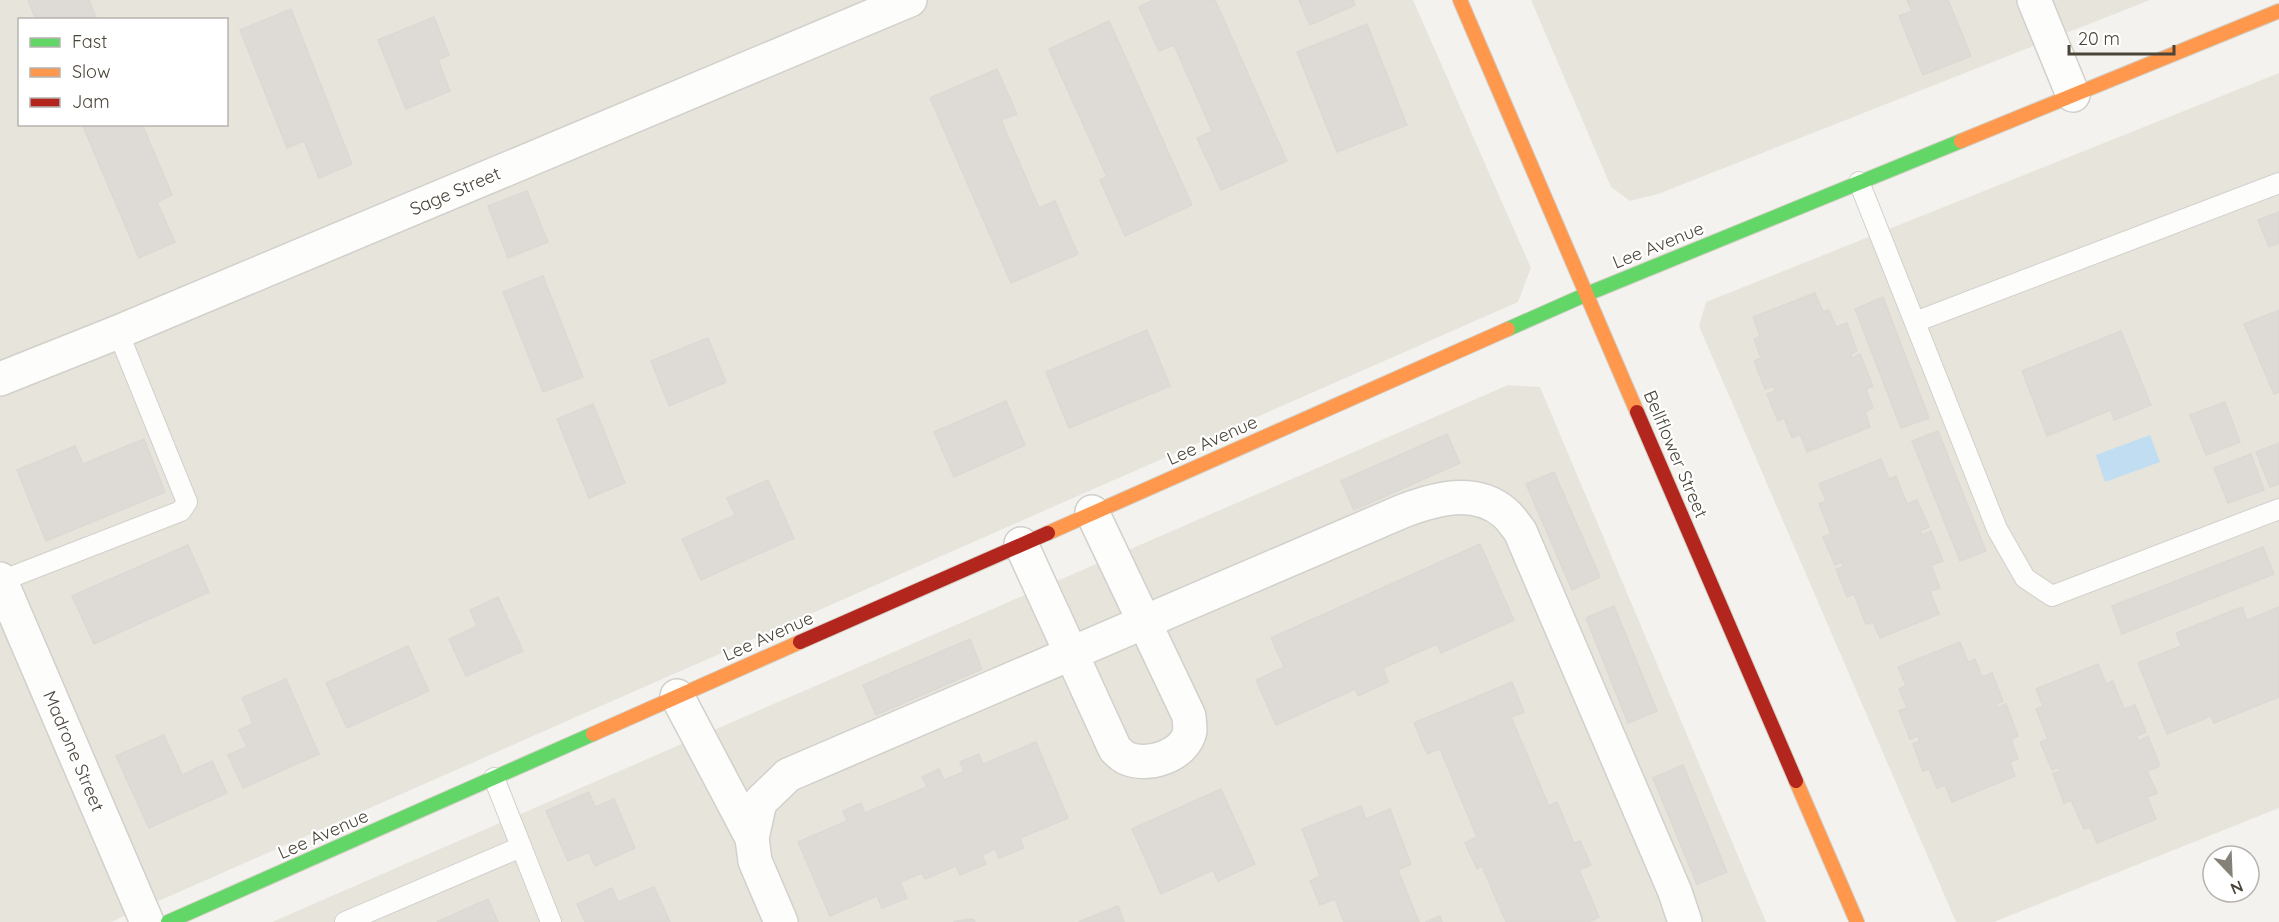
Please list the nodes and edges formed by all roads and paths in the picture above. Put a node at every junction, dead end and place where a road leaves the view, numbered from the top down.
1 (910, 0) edge
2 (1460, 0) edge
3 (2034, 0) edge
4 (2279, 11) edge
5 (2073, 95) junction
6 (1859, 182) junction
7 (2279, 183) edge
8 (1587, 294) junction
9 (1915, 322) junction
10 (118, 332) junction
11 (0, 379) edge
12 (2279, 509) edge
13 (1092, 512) junction
14 (1021, 544) junction
15 (0, 580) edge
16 (1145, 623) junction
17 (1071, 654) junction
18 (677, 696) junction
19 (494, 778) junction
20 (752, 838) junction
21 (521, 847) junction
22 (1849, 920) edge
23 (147, 922) edge
24 (168, 922) edge
25 (345, 922) edge
26 (551, 922) edge
27 (781, 922) edge
28 (1686, 922) edge

1 - 10 street, Sage Street
2 - 8 street, Bellflower Street
3 - 5 street
4 - 5 street, Lee Avenue
5 - 6 street, Lee Avenue
6 - 8 street, Lee Avenue
6 - 9 lane
7 - 9 lane
8 - 13 street, Lee Avenue
8 - 22 street, Bellflower Street
9 - 12 lane
10 - 11 street, Sage Street
10 - 15 lane
13 - 14 street, Lee Avenue
13 - 16 street
14 - 17 street
14 - 18 street, Lee Avenue
15 - 23 street, Madrone Street
16 - 17 street
16 - 17 street
16 - 28 street
17 - 20 street
18 - 19 street, Lee Avenue
18 - 20 street
19 - 21 lane
19 - 24 street, Lee Avenue
20 - 27 street
21 - 25 lane
21 - 26 lane

